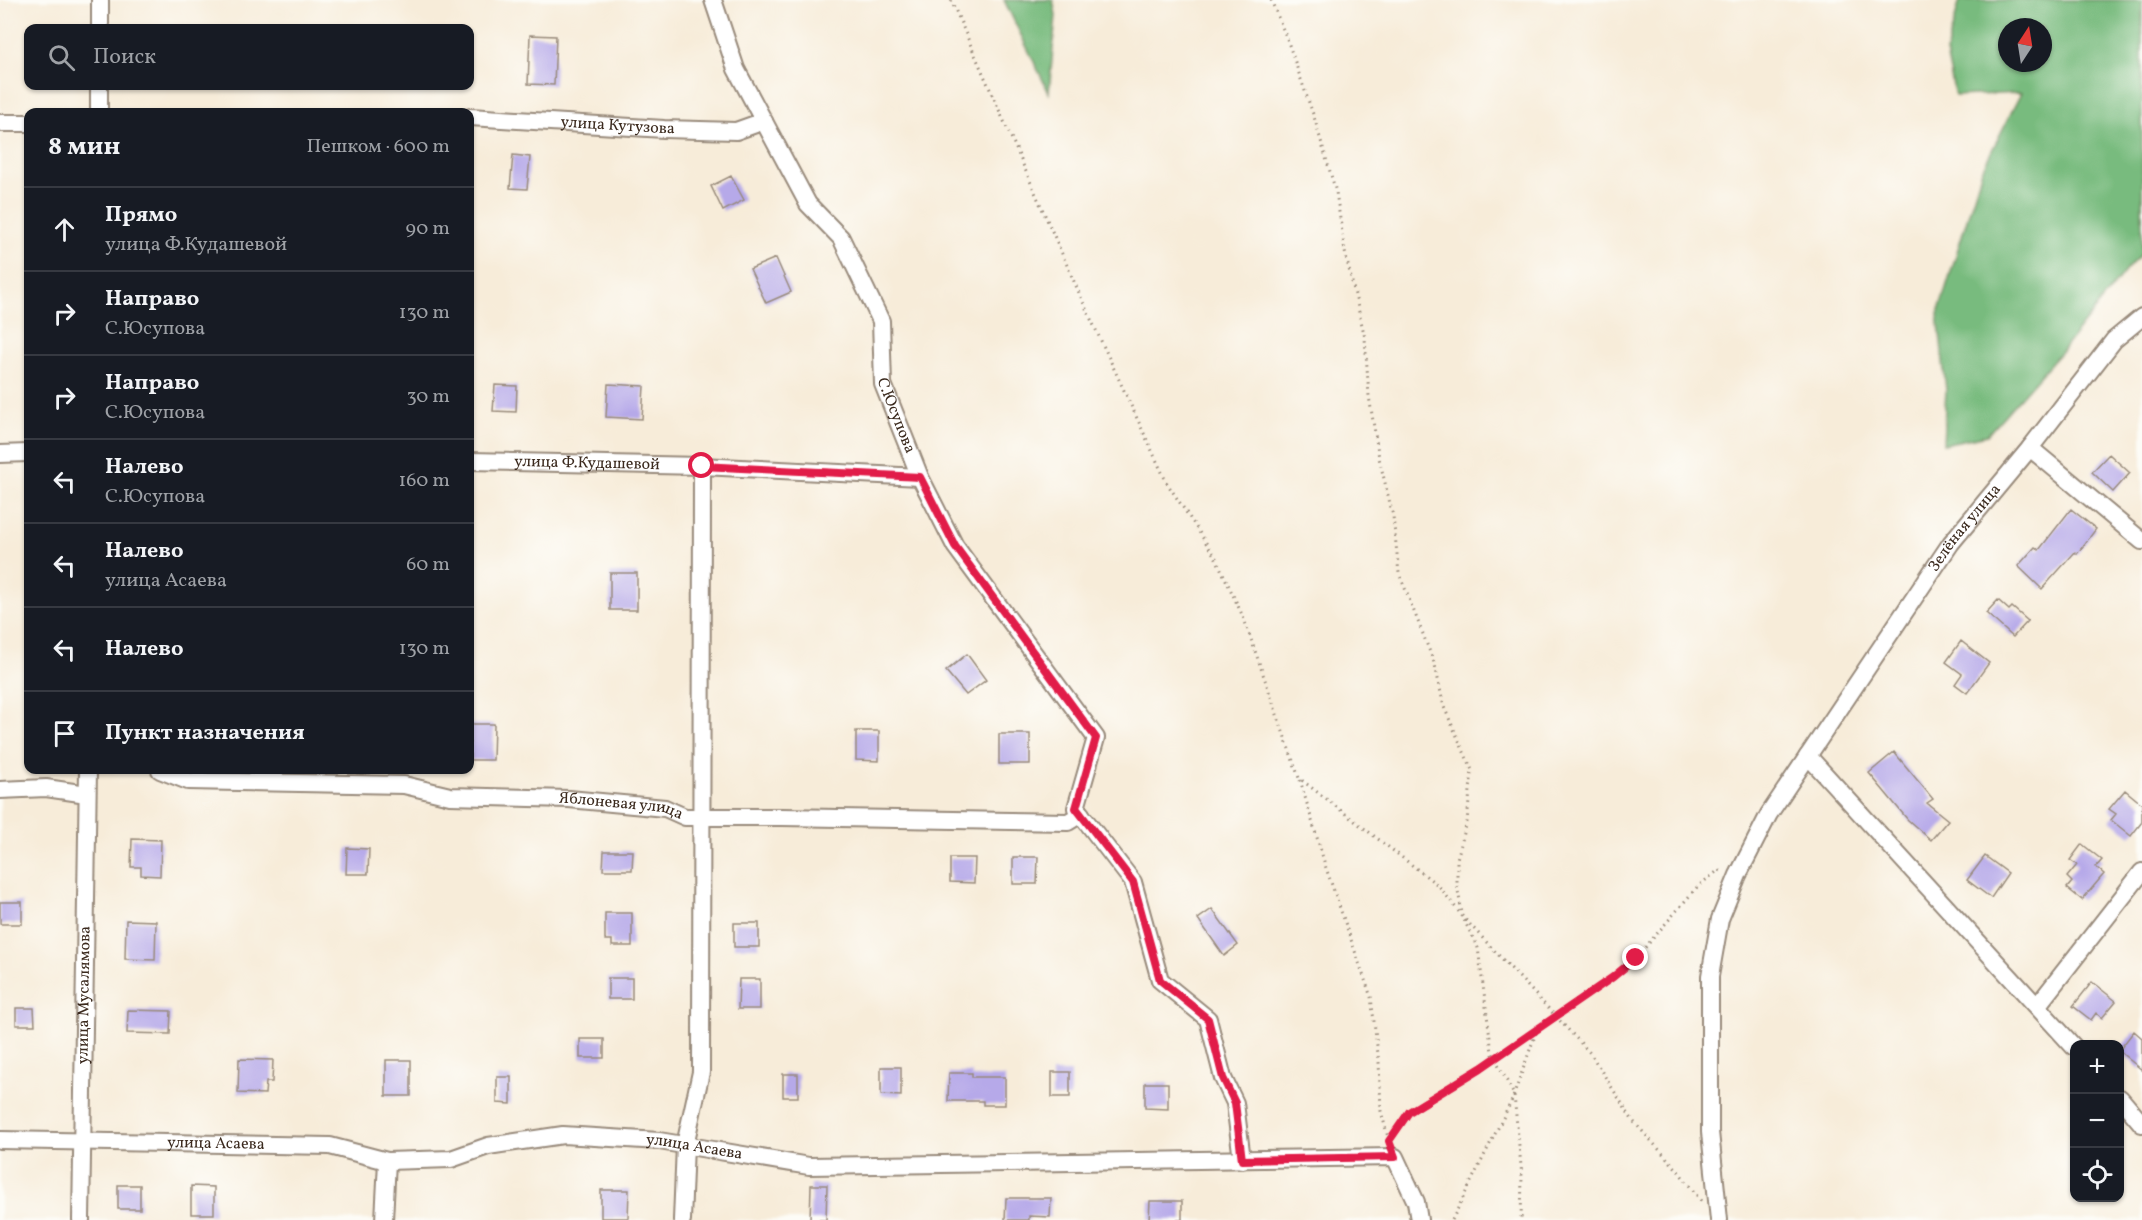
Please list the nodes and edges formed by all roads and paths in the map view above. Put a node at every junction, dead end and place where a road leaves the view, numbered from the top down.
1 (100, 0) edge
2 (713, 0) edge
3 (951, 0) edge
4 (1271, 0) edge
5 (100, 24) edge
6 (99, 90) edge
7 (99, 108) edge
8 (474, 117) edge
9 (764, 121) junction
10 (0, 123) edge
11 (24, 123) edge
12 (2142, 317) edge
13 (2030, 448) junction
14 (24, 453) edge
15 (0, 454) edge
16 (474, 461) edge
17 (702, 466) junction
18 (920, 477) junction
19 (2142, 541) edge
20 (1808, 756) junction
21 (88, 774) edge
22 (170, 774) edge
23 (1299, 778) junction
24 (0, 790) edge
25 (87, 794) junction
26 (1080, 814) junction
27 (702, 818) junction
28 (2142, 872) edge
29 (1738, 874) junction
30 (1463, 916) junction
31 (2038, 1005) junction
32 (1555, 1017) junction
33 (1537, 1029) junction
34 (2070, 1042) edge
35 (1495, 1058) junction
36 (1514, 1095) junction
37 (2124, 1103) edge
38 (2142, 1124) edge
39 (0, 1140) edge
40 (1389, 1141) junction
41 (81, 1142) junction
42 (685, 1145) junction
43 (1395, 1157) junction
44 (1242, 1160) junction
45 (387, 1161) junction
46 (1719, 1219) edge
47 (81, 1220) edge
48 (384, 1220) edge
49 (682, 1220) edge
50 (1419, 1220) edge
51 (1452, 1220) edge
52 (1521, 1220) edge

1 - 5 street
2 - 9 street, С.Юсупова
3 - 23 path
4 - 30 path
6 - 7 street
8 - 9 street, улица Кутузова
9 - 18 street, С.Юсупова
10 - 11 street
12 - 13 street, Зелёная улица
13 - 19 street
13 - 20 street, Зелёная улица
14 - 15 street
16 - 17 street, улица Ф.Кудашевой
17 - 18 street, улица Ф.Кудашевой
17 - 27 street
18 - 26 street, С.Юсупова
20 - 29 street, Зелёная улица
20 - 31 street
21 - 25 street, улица Мусалямова
22 - 27 street, Яблоневая улица
23 - 30 path
23 - 40 path
24 - 25 street
25 - 41 street, улица Мусалямова
26 - 27 street, Яблоневая улица
26 - 44 street
27 - 42 street
28 - 31 street
29 - 32 path
29 - 46 street, Зелёная улица
30 - 32 path
30 - 35 path
31 - 34 street
32 - 33 path
32 - 46 path
33 - 35 path
33 - 36 path
35 - 36 path
35 - 40 path
36 - 51 path
36 - 52 path
37 - 38 street
39 - 41 street, улица Асаева
40 - 43 path
41 - 45 street, улица Асаева
41 - 47 street, улица Мусалямова
42 - 44 street, улица Асаева
42 - 45 street, улица Асаева
42 - 49 street
43 - 44 street, улица Асаева
43 - 50 street
45 - 48 street

